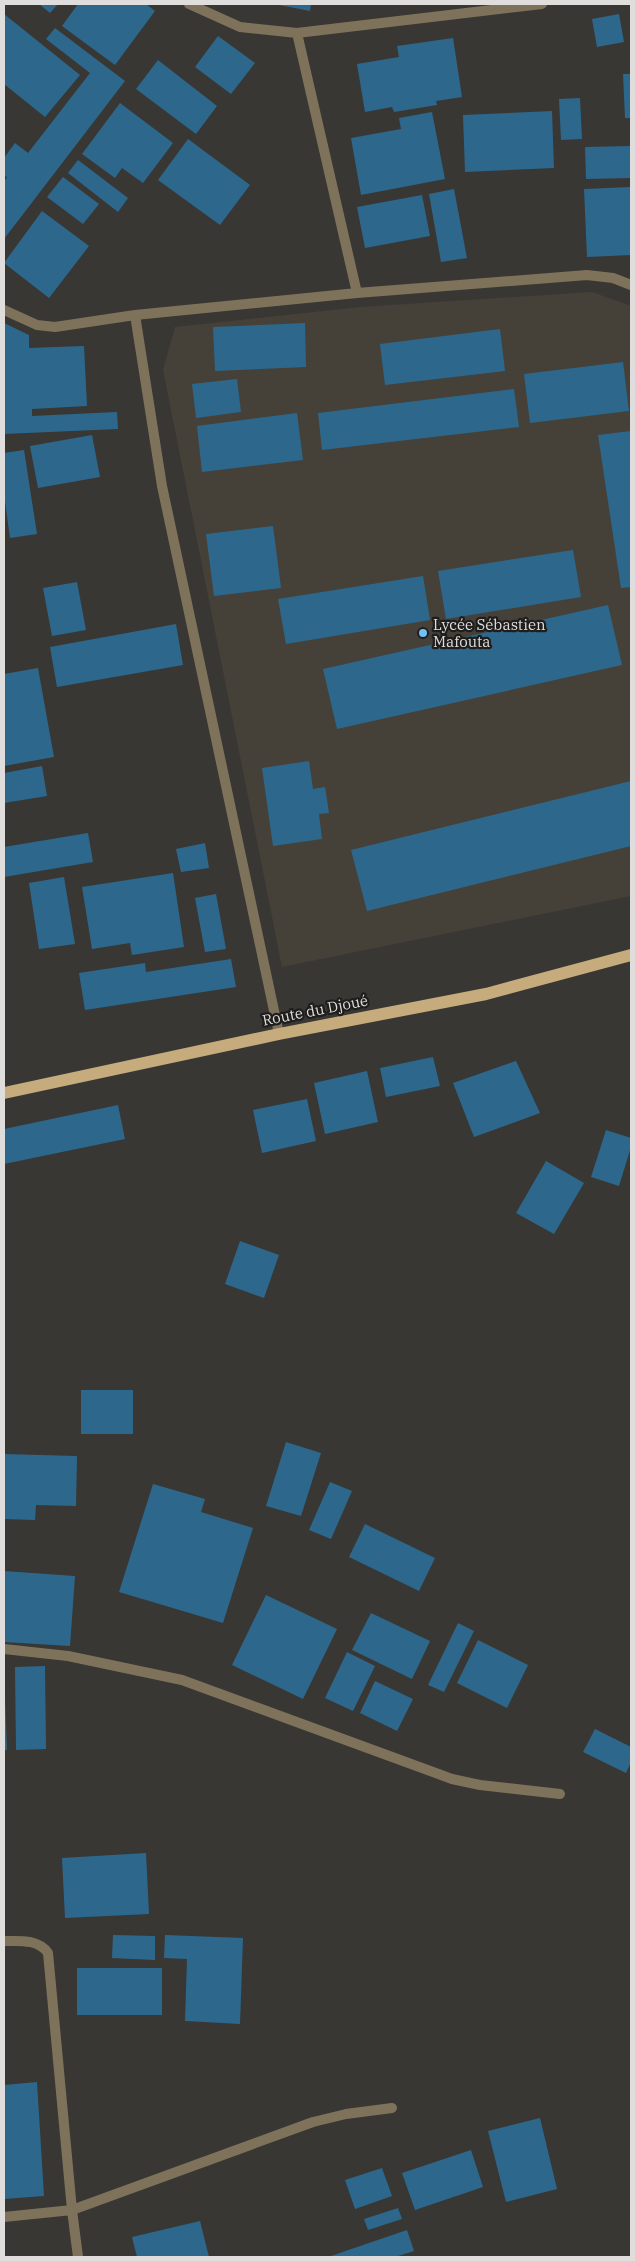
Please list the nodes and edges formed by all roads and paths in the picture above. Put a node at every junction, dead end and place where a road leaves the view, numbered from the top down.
1 (189, 4) edge
2 (542, 4) edge
3 (297, 33) junction
4 (631, 285) edge
5 (357, 293) junction
6 (4, 310) edge
7 (136, 315) junction
8 (631, 955) edge
9 (279, 1034) junction
10 (4, 1093) edge
11 (4, 1648) edge
12 (560, 1794) dead end
13 (4, 1941) edge
14 (392, 2108) dead end
15 (72, 2210) junction
16 (4, 2217) edge
17 (78, 2257) edge

1 - 3 street
2 - 3 street
3 - 5 street
4 - 5 street
5 - 7 street
6 - 7 street
7 - 9 street
8 - 9 main road, Route du Djoué
9 - 10 main road, Route du Djoué
11 - 12 street
13 - 15 street
14 - 15 street
15 - 16 street
15 - 17 street

